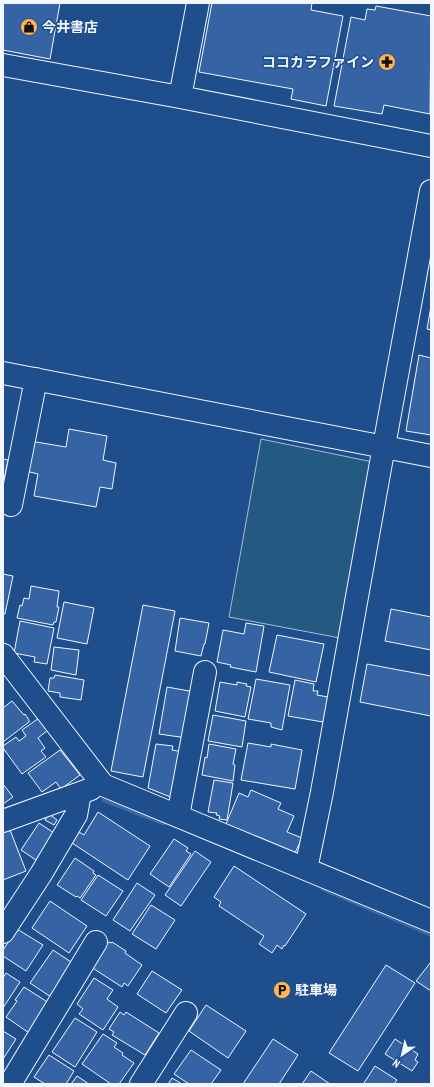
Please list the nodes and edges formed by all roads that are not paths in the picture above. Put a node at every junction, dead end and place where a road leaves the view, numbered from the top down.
1 (198, 3) edge
2 (3, 65) edge
3 (180, 97) junction
4 (431, 146) edge
5 (431, 191) edge
6 (3, 373) edge
7 (36, 379) junction
8 (384, 446) junction
9 (431, 456) edge
10 (11, 505) dead end
11 (3, 655) edge
12 (205, 672) dead end
13 (103, 785) junction
14 (80, 793) junction
15 (178, 816) junction
16 (3, 821) edge
17 (306, 869) junction
18 (431, 921) edge
19 (3, 932) edge
20 (96, 942) dead end
21 (186, 1013) dead end
22 (3, 1081) edge
23 (8, 1084) edge
24 (141, 1084) edge

1 - 3 street
2 - 3 street
3 - 4 street
5 - 8 street
6 - 7 street
7 - 8 street
7 - 10 street
8 - 9 street
8 - 17 street
11 - 13 street
12 - 15 street
13 - 14 street
13 - 15 street
14 - 16 street
14 - 19 street
15 - 17 street
17 - 18 street
20 - 23 street
21 - 24 street
22 - 23 street

